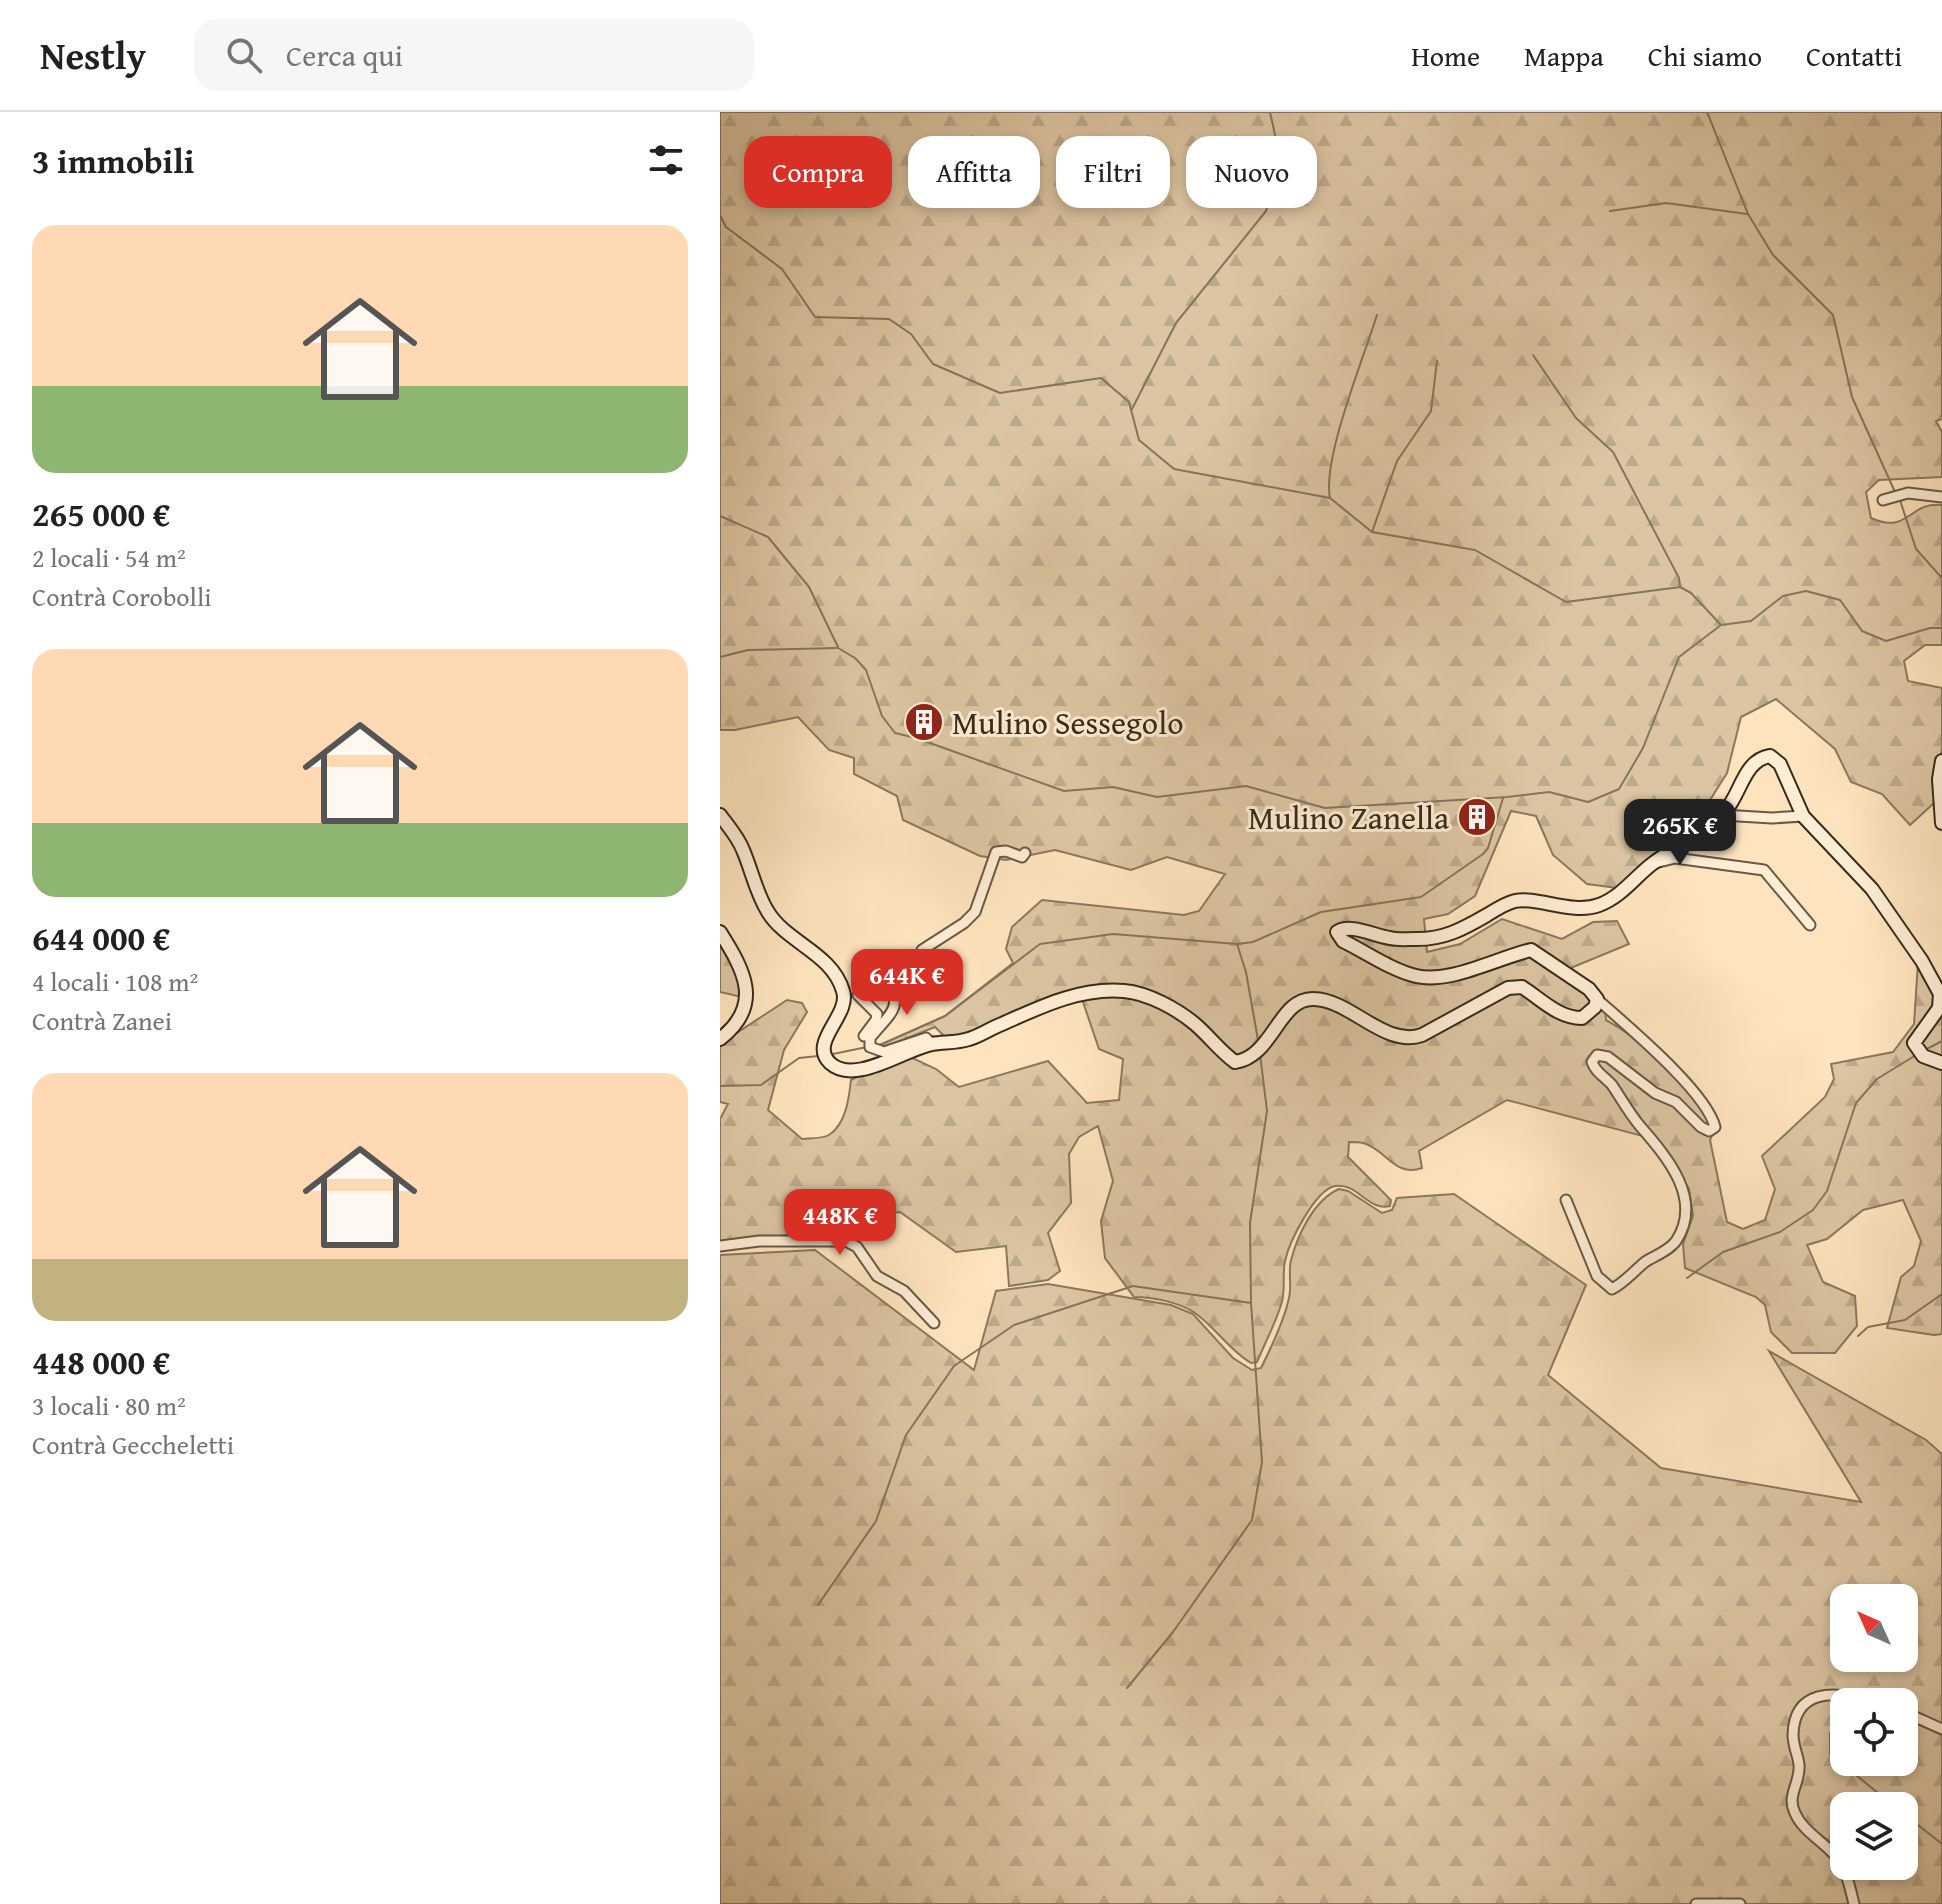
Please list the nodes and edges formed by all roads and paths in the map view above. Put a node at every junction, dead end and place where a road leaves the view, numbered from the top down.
1 (1942, 497) edge
2 (1883, 500) dead end
3 (1942, 761) edge
4 (720, 815) edge
5 (1722, 815) junction
6 (1803, 816) junction
7 (1942, 823) edge
8 (1025, 853) dead end
9 (1651, 864) junction
10 (1810, 925) dead end
11 (720, 932) edge
12 (872, 979) dead end
13 (892, 993) junction
14 (858, 995) dead end
15 (1597, 999) junction
16 (720, 1039) edge
17 (869, 1042) junction
18 (932, 1044) junction
19 (1942, 1063) edge
20 (1566, 1200) dead end
21 (720, 1246) edge
22 (934, 1323) dead end
23 (1830, 1694) edge
24 (1918, 1718) edge
25 (1942, 1729) edge
26 (1696, 1904) edge
27 (1740, 1904) edge
28 (1854, 1904) edge

1 - 2 street
3 - 7 street
4 - 18 street
5 - 6 street
5 - 6 street
5 - 9 street
6 - 19 street
8 - 13 street
9 - 10 street
9 - 15 street
11 - 16 street
12 - 13 street
13 - 17 street
14 - 17 street
15 - 18 street
15 - 20 street
17 - 18 street
21 - 22 street
23 - 28 street
24 - 25 street
26 - 27 street

